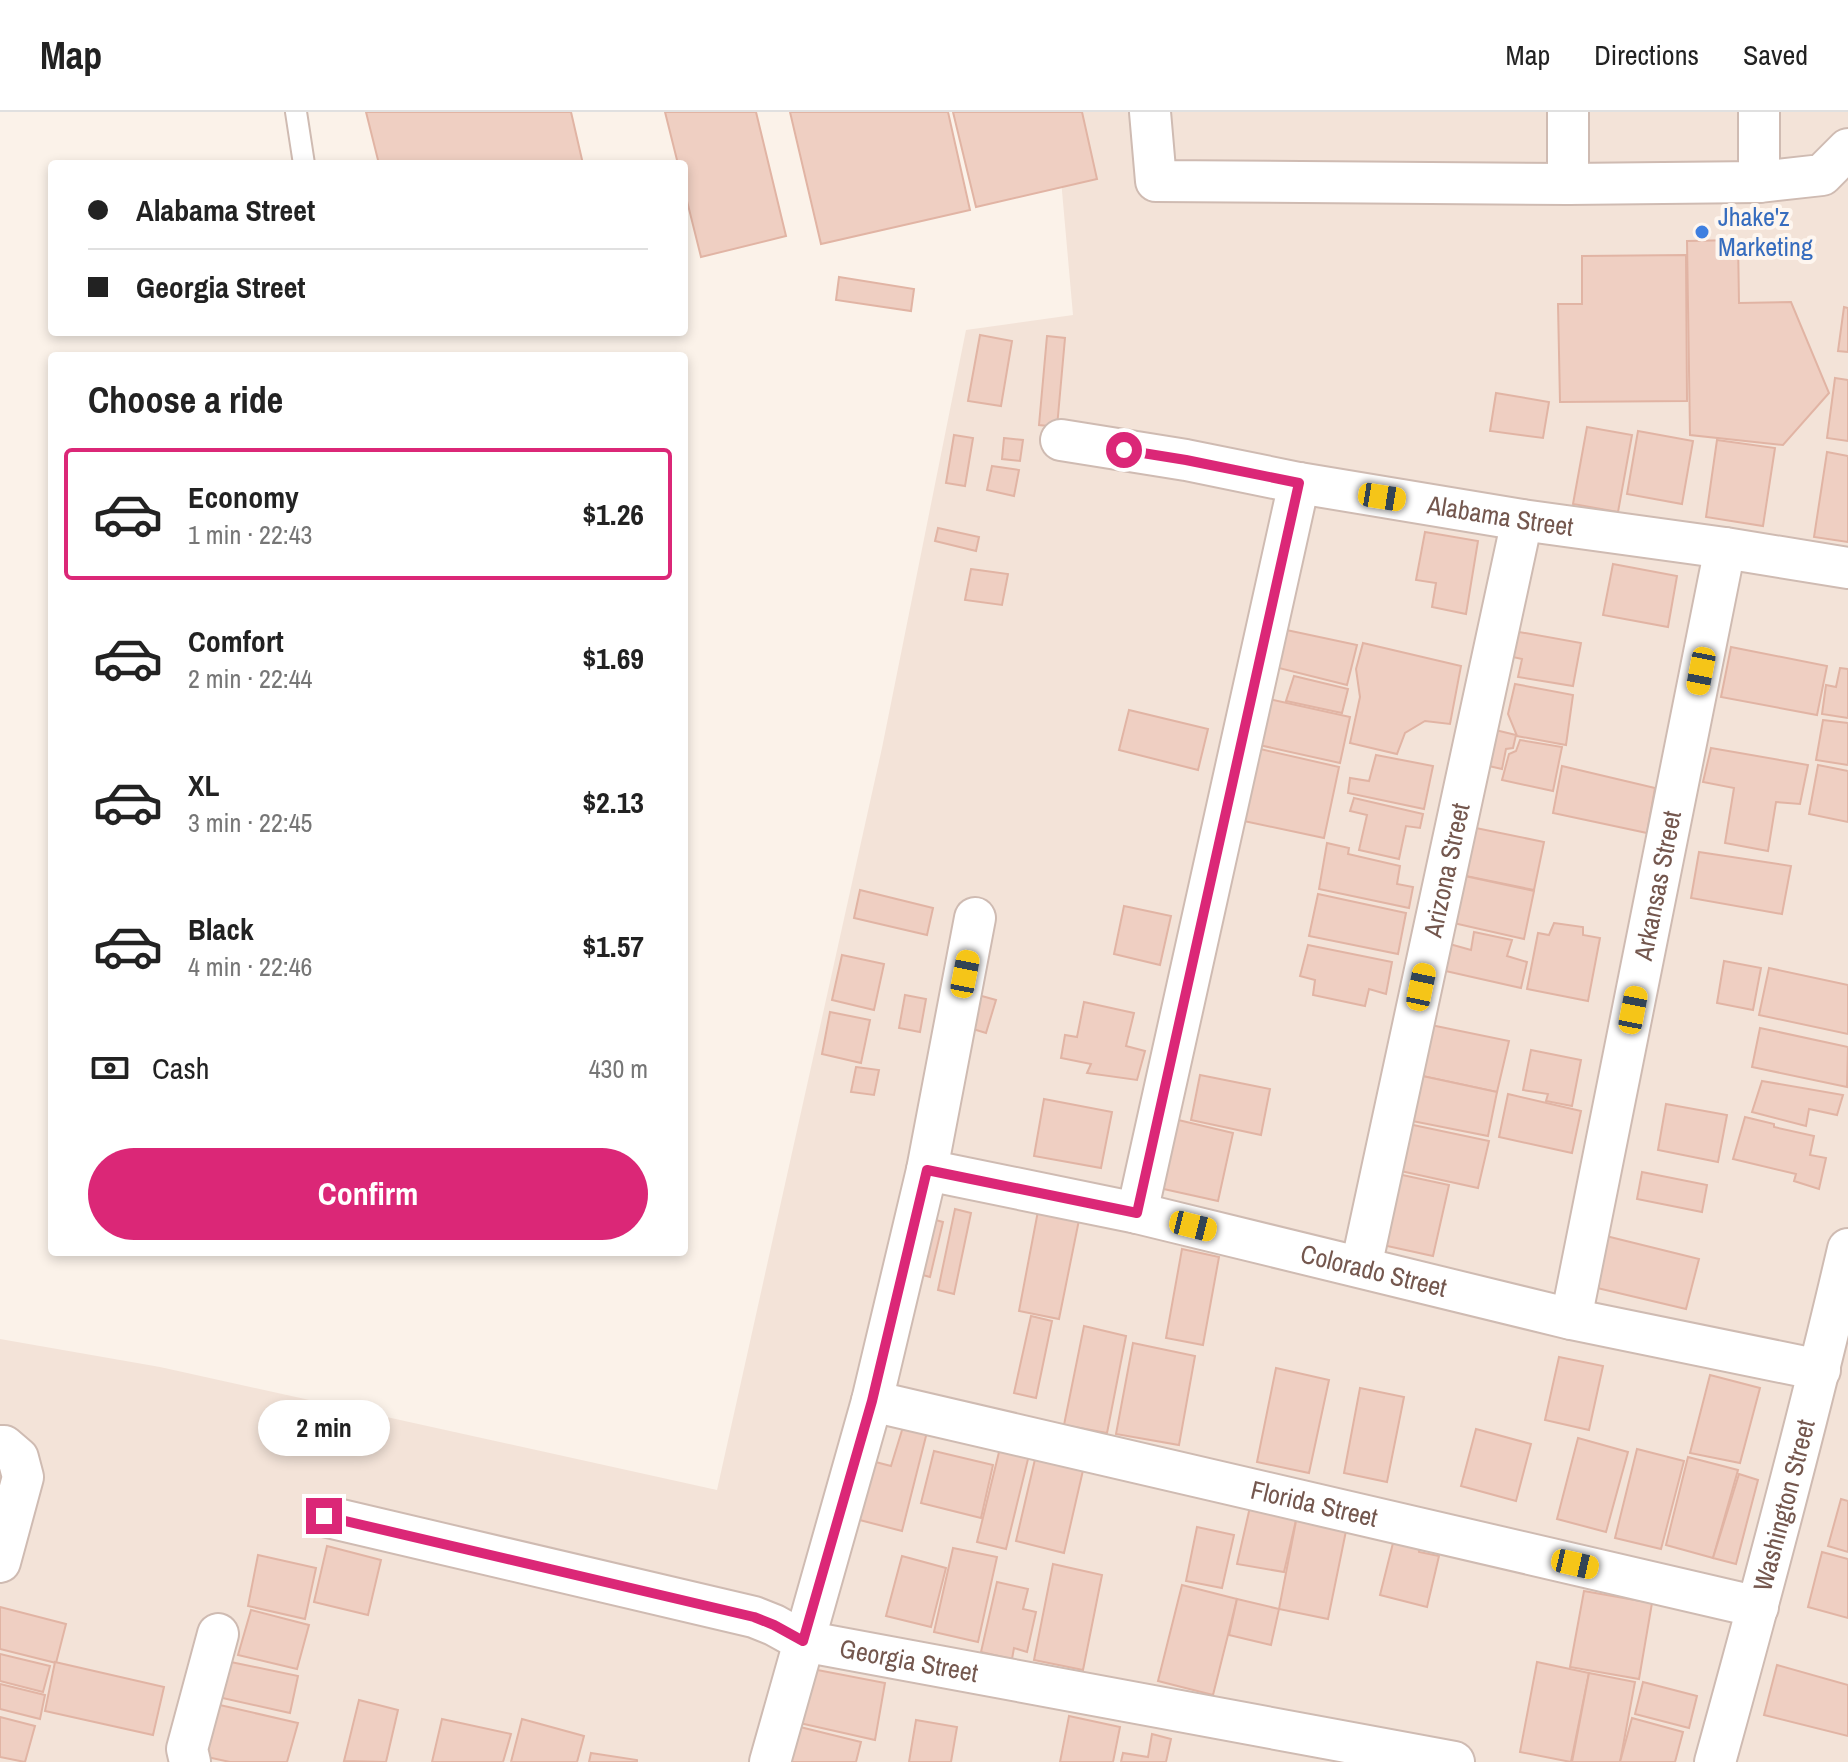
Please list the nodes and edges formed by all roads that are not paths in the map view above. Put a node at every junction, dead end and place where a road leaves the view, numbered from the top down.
1 (296, 112) edge
2 (1150, 112) edge
3 (1568, 112) edge
4 (1759, 112) edge
5 (1848, 149) edge
6 (303, 160) edge
7 (1759, 182) junction
8 (1568, 184) junction
9 (1061, 440) dead end
10 (1299, 483) junction
11 (1522, 520) junction
12 (1725, 548) junction
13 (1848, 568) edge
14 (975, 918) dead end
15 (927, 1170) junction
16 (1137, 1213) junction
17 (1848, 1249) edge
18 (1361, 1267) junction
19 (1571, 1319) junction
20 (1820, 1370) junction
21 (872, 1401) junction
22 (9, 1452) edge
23 (324, 1516) dead end
24 (0, 1562) edge
25 (1758, 1607) junction
26 (218, 1634) dead end
27 (803, 1641) junction
28 (190, 1762) edge
29 (770, 1762) edge
30 (1454, 1762) edge
31 (1715, 1762) edge

1 - 6 lane
2 - 8 street
3 - 8 street
4 - 7 street
5 - 7 street
7 - 8 street
9 - 10 street, Alabama Street
10 - 11 street, Alabama Street
10 - 16 street
11 - 12 street, Alabama Street
11 - 18 street, Arizona Street
12 - 13 street, Alabama Street
12 - 19 street, Arkansas Street
14 - 15 street
15 - 16 street, Colorado Street
15 - 21 street
16 - 18 street, Colorado Street
17 - 20 street, Washington Street
18 - 19 street, Colorado Street
19 - 20 street, Colorado Street
20 - 25 street, Washington Street
21 - 25 street, Florida Street
21 - 27 street
22 - 24 street
23 - 27 street, Georgia Street
25 - 31 street, Washington Street
26 - 28 street
27 - 29 street
27 - 30 street, Georgia Street

